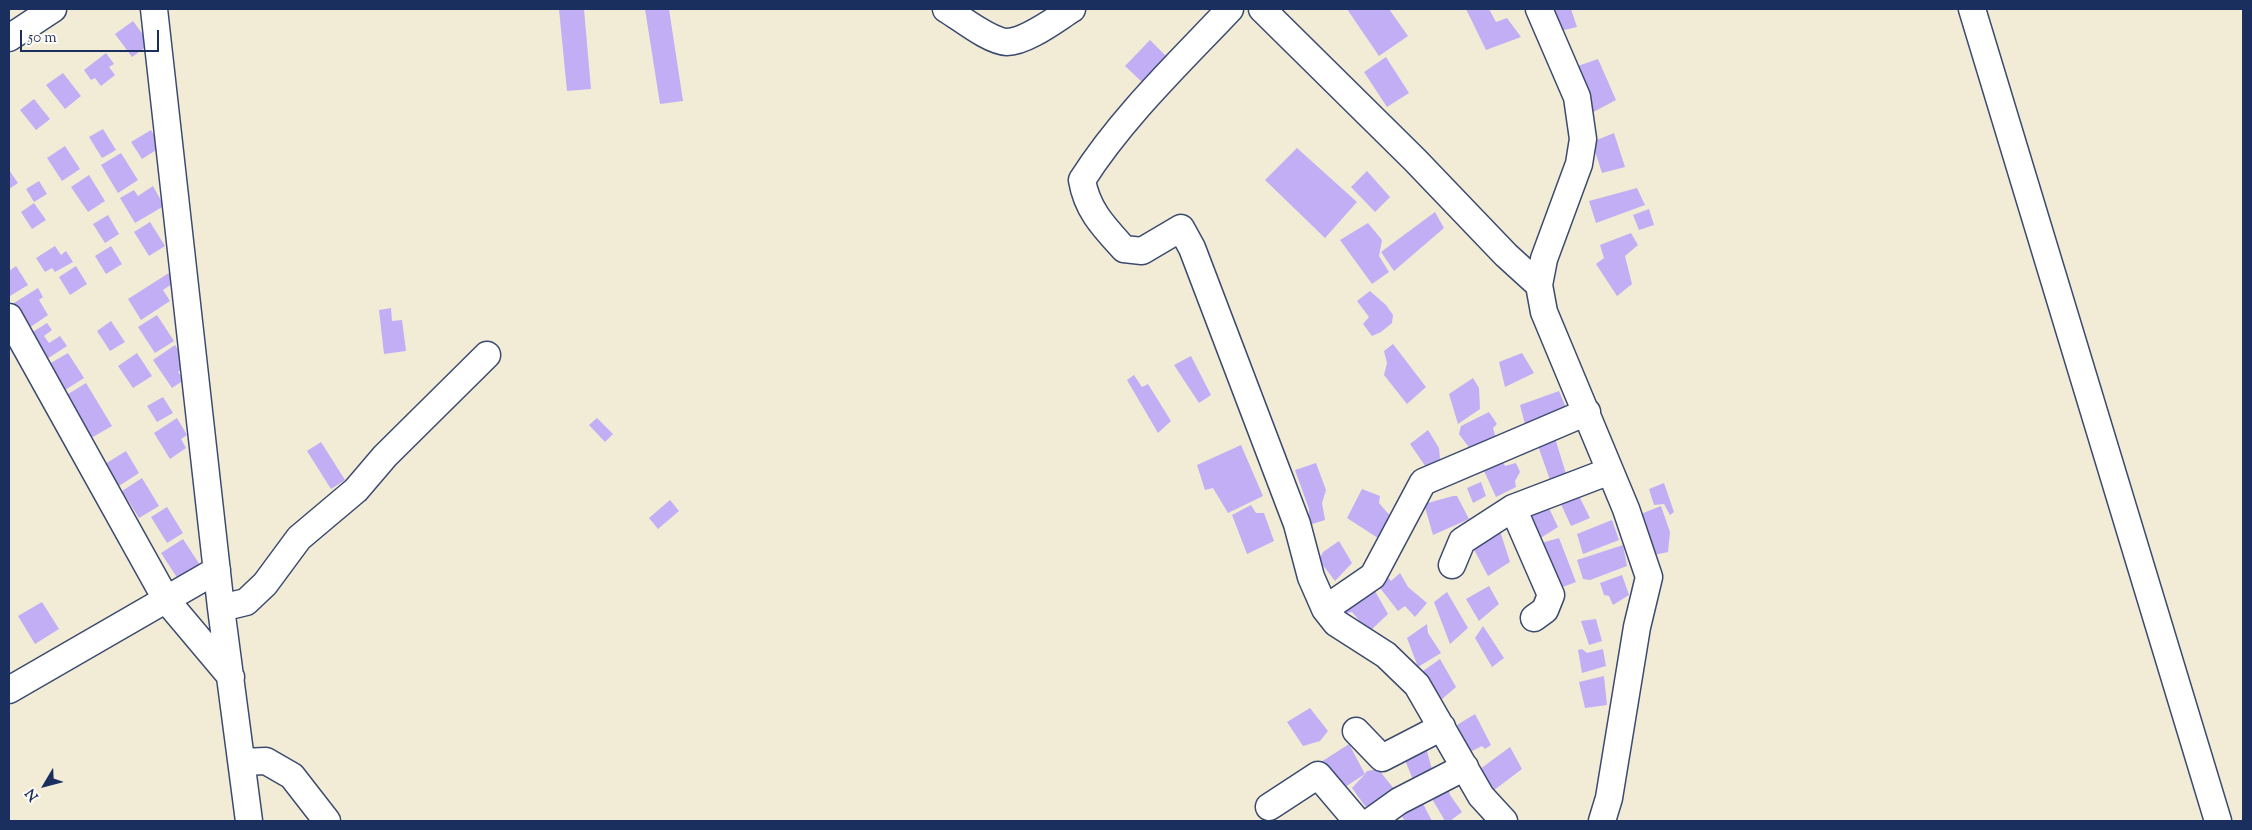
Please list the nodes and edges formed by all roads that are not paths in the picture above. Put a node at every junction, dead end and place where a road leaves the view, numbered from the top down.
1 (53, 9) edge
2 (154, 9) edge
3 (946, 9) edge
4 (1072, 9) edge
5 (1230, 9) edge
6 (1262, 9) edge
7 (1538, 9) edge
8 (1972, 9) edge
9 (9, 38) edge
10 (1539, 285) junction
11 (9, 317) edge
12 (488, 355) dead end
13 (1588, 412) junction
14 (1610, 471) junction
15 (1514, 508) junction
16 (1452, 566) dead end
17 (217, 570) junction
18 (167, 601) junction
19 (221, 608) junction
20 (1325, 609) junction
21 (1534, 618) dead end
22 (231, 677) junction
23 (9, 690) edge
24 (1442, 727) junction
25 (1356, 731) dead end
26 (242, 762) junction
27 (1464, 767) junction
28 (1269, 807) dead end
29 (249, 821) edge
30 (327, 821) edge
31 (1357, 821) edge
32 (1371, 821) edge
33 (1504, 821) edge
34 (1602, 821) edge
35 (2218, 821) edge

1 - 9 street
2 - 17 street
3 - 4 street
5 - 20 street
6 - 10 street
7 - 10 street
8 - 35 street
10 - 13 street
11 - 18 street
12 - 19 street
13 - 14 street
13 - 20 street
14 - 15 street
14 - 34 street
15 - 16 street
15 - 21 street
17 - 18 street
17 - 19 street
18 - 22 street
18 - 23 street
19 - 22 street
20 - 24 street
22 - 26 street
24 - 25 street
24 - 27 street
26 - 29 street
26 - 30 street
27 - 32 street
27 - 33 street
28 - 31 street

